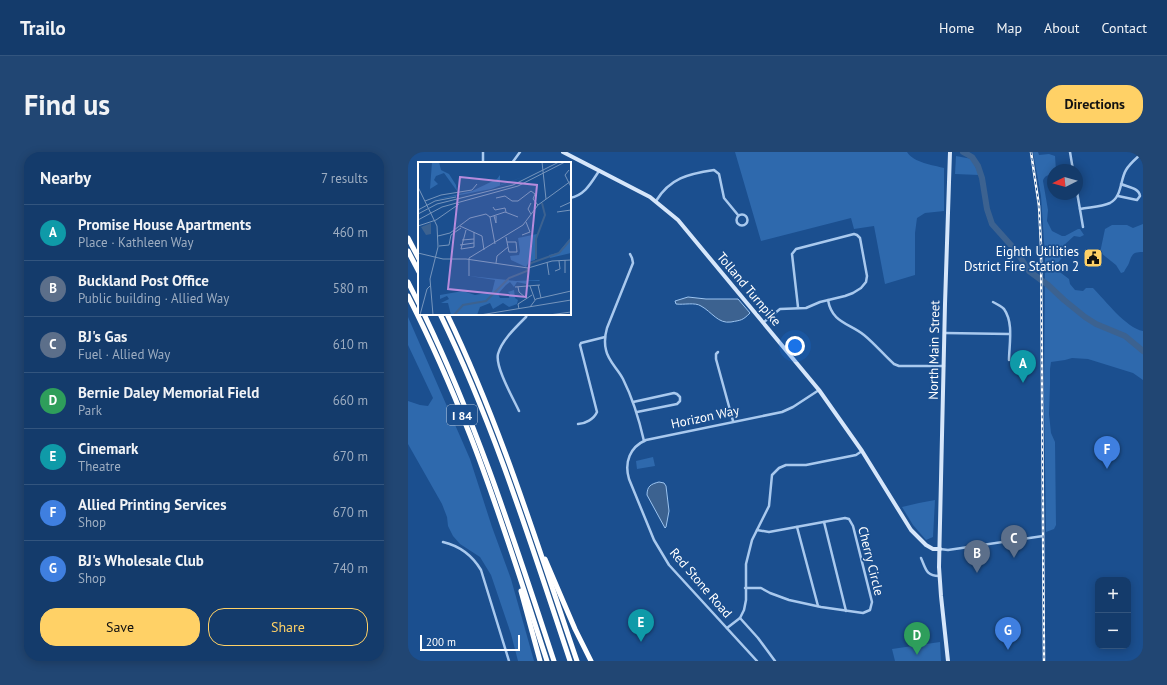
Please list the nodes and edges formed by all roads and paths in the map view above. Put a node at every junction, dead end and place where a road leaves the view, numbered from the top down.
1 (520, 152) edge
2 (563, 152) edge
3 (1070, 152) edge
4 (1143, 152) edge
5 (950, 153) edge
6 (513, 162) edge
7 (1072, 164) edge
8 (599, 170) junction
9 (1121, 184) junction
10 (1118, 196) junction
11 (571, 198) edge
12 (1078, 200) edge
13 (656, 202) junction
14 (1080, 209) junction
15 (738, 215) junction
16 (1083, 227) dead end
17 (408, 238) edge
18 (408, 251) edge
19 (630, 254) dead end
20 (418, 257) edge
21 (418, 270) edge
22 (408, 282) edge
23 (408, 296) edge
24 (828, 300) junction
25 (418, 302) edge
26 (993, 302) dead end
27 (798, 307) junction
28 (424, 315) edge
29 (440, 315) edge
30 (447, 315) edge
31 (527, 315) edge
32 (764, 322) junction
33 (944, 333) junction
34 (1009, 334) junction
35 (605, 337) junction
36 (718, 352) dead end
37 (1009, 360) dead end
38 (944, 366) junction
39 (819, 390) junction
40 (633, 402) junction
41 (519, 411) dead end
42 (637, 412) junction
43 (732, 421) junction
44 (578, 424) dead end
45 (644, 441) junction
46 (862, 452) junction
47 (824, 522) junction
48 (797, 527) junction
49 (757, 530) junction
50 (1043, 536) dead end
51 (535, 537) junction
52 (443, 542) dead end
53 (940, 549) junction
54 (921, 558) dead end
55 (939, 576) junction
56 (520, 578) junction
57 (745, 588) junction
58 (818, 606) junction
59 (846, 611) junction
60 (740, 618) junction
61 (727, 628) junction
62 (509, 661) edge
63 (540, 661) edge
64 (547, 661) edge
65 (554, 661) edge
66 (570, 661) edge
67 (577, 661) edge
68 (591, 661) edge
69 (757, 661) edge
70 (775, 661) edge
71 (948, 661) edge

1 - 6 street
2 - 8 street, Tolland Turnpike
3 - 7 street
4 - 9 street
5 - 33 street, North Main Street
8 - 11 street
8 - 13 street, Tolland Turnpike
9 - 10 street
9 - 10 street
10 - 14 street
12 - 14 street
13 - 15 street
13 - 32 street, Tolland Turnpike
14 - 16 street
15 - 15 street
17 - 20 highway
18 - 21 highway
19 - 35 street
22 - 25 highway
23 - 56 highway, I 84
24 - 27 street
24 - 27 street
24 - 38 street
26 - 34 street
27 - 32 street
28 - 65 highway
29 - 66 highway
30 - 51 highway, I 84
31 - 41 street
32 - 39 street, Tolland Turnpike
33 - 34 street
33 - 38 street, North Main Street
34 - 37 street
35 - 40 street
35 - 44 street
36 - 43 street
38 - 53 street, North Main Street
39 - 43 street, Horizon Way
39 - 46 street, Tolland Turnpike
40 - 42 street
40 - 42 street
42 - 45 street
43 - 45 street, Horizon Way
45 - 61 street, Red Stone Road
46 - 49 street
46 - 53 street, Tolland Turnpike
47 - 48 street, Cherry Circle
47 - 59 street
47 - 59 street, Cherry Circle
48 - 49 street, Cherry Circle
48 - 58 street
49 - 57 street
50 - 53 street
51 - 67 highway, I 84
51 - 68 highway
52 - 62 street
53 - 55 street
54 - 55 street
55 - 71 street
56 - 63 highway
56 - 64 highway, I 84
57 - 58 street, Cherry Circle
57 - 60 street
58 - 59 street, Cherry Circle
60 - 61 street
60 - 70 street
61 - 69 street, Red Stone Road

